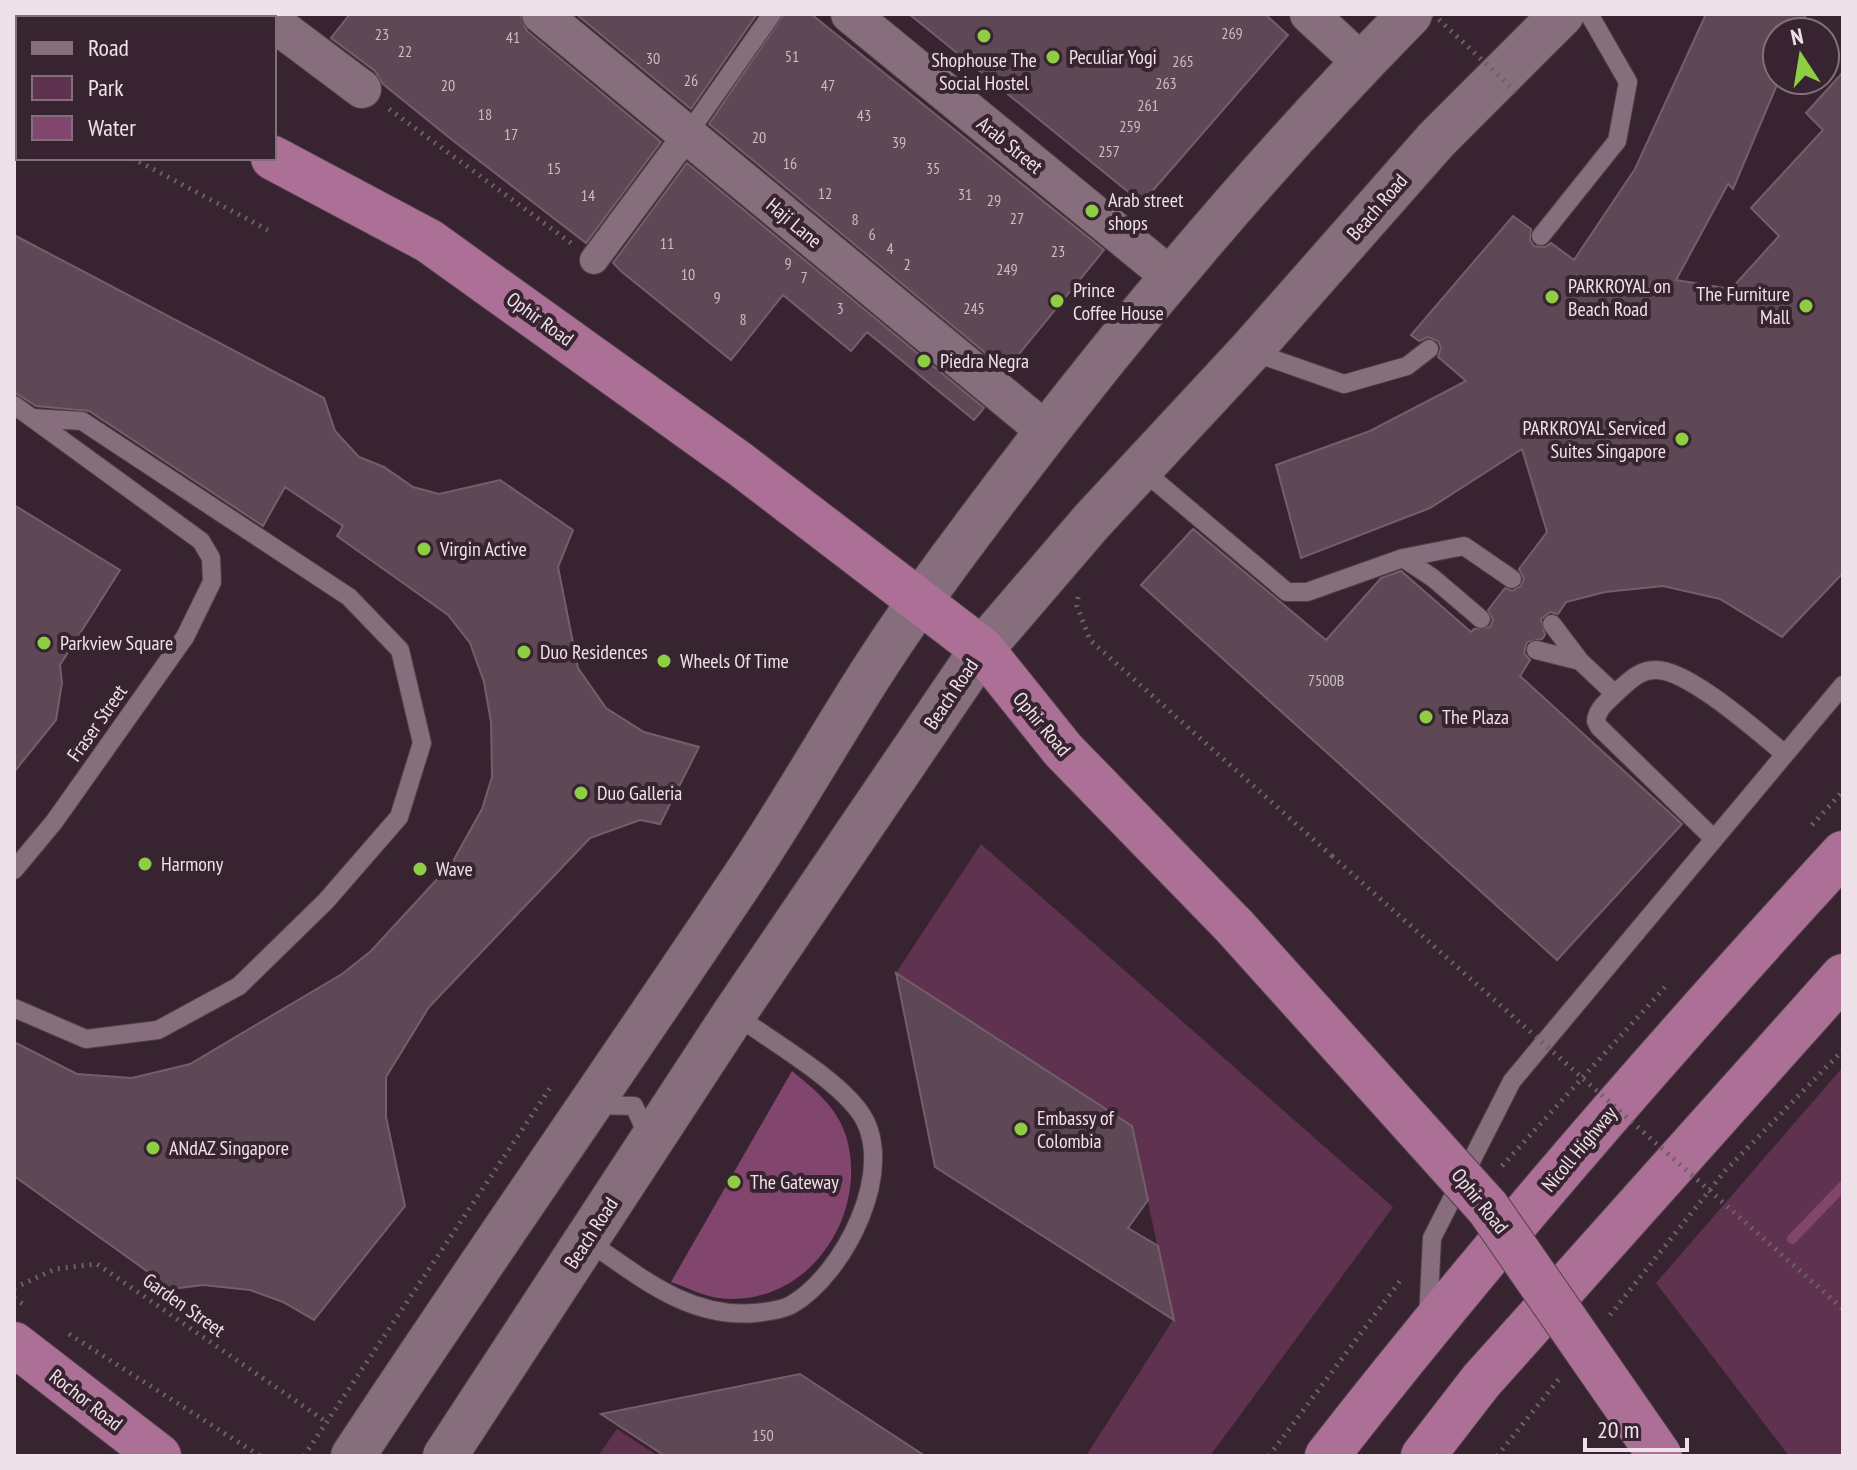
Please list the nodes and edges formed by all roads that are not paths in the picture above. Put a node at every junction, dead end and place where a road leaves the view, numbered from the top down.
1 (541, 14) edge
2 (772, 14) edge
3 (850, 14) edge
4 (1309, 14) edge
5 (1410, 14) edge
6 (1562, 14) edge
7 (1589, 14) edge
8 (276, 24) edge
9 (1362, 63) junction
10 (362, 89) road end
11 (687, 135) junction
12 (276, 160) edge
13 (1541, 236) dead end
14 (594, 260) road end
15 (1170, 276) junction
16 (1429, 349) dead end
17 (1250, 351) junction
18 (14, 405) edge
19 (32, 418) junction
20 (1047, 432) junction
21 (1140, 468) junction
22 (1403, 558) junction
23 (1512, 579) dead end
24 (920, 602) junction
25 (1481, 619) dead end
26 (1552, 624) dead end
27 (982, 649) junction
28 (1536, 650) dead end
29 (1580, 661) junction
30 (1843, 685) edge
31 (1615, 694) junction
32 (1785, 754) junction
33 (1713, 838) junction
34 (1827, 839) edge
35 (14, 870) edge
36 (1843, 976) edge
37 (14, 1008) edge
38 (734, 1014) junction
39 (588, 1105) junction
40 (650, 1141) junction
41 (586, 1240) junction
42 (1427, 1329) junction
43 (27, 1330) edge
44 (159, 1456) edge
45 (353, 1456) edge
46 (445, 1456) edge
47 (1327, 1456) edge
48 (1423, 1456) edge
49 (1660, 1456) edge

1 - 11 street, Haji Lane
2 - 11 lane
3 - 15 street, Arab Street
4 - 9 street
5 - 9 main road
6 - 17 main road, Beach Road
7 - 13 lane
8 - 10 street
9 - 15 main road
11 - 14 street
11 - 20 street, Haji Lane
12 - 24 highway, Ophir Road
15 - 20 main road
16 - 17 lane
17 - 21 main road, Beach Road
18 - 19 lane, Fraser Street
19 - 35 lane, Fraser Street
19 - 37 lane
20 - 24 main road
21 - 22 lane
21 - 27 main road, Beach Road
22 - 23 lane
22 - 25 lane
24 - 27 highway, Ophir Road
24 - 39 main road
26 - 29 lane
27 - 38 main road, Beach Road
27 - 49 highway, Ophir Road, bridge
28 - 29 lane
29 - 31 lane
30 - 32 lane
31 - 32 lane
31 - 33 lane
32 - 33 lane
33 - 42 lane
34 - 42 highway, Nicoll Highway
36 - 48 highway
38 - 40 main road, Beach Road
38 - 41 lane
39 - 40 lane
39 - 45 main road
40 - 41 main road, Beach Road
41 - 46 main road, Beach Road
42 - 47 highway, Nicoll Highway
43 - 44 highway, Rochor Road

